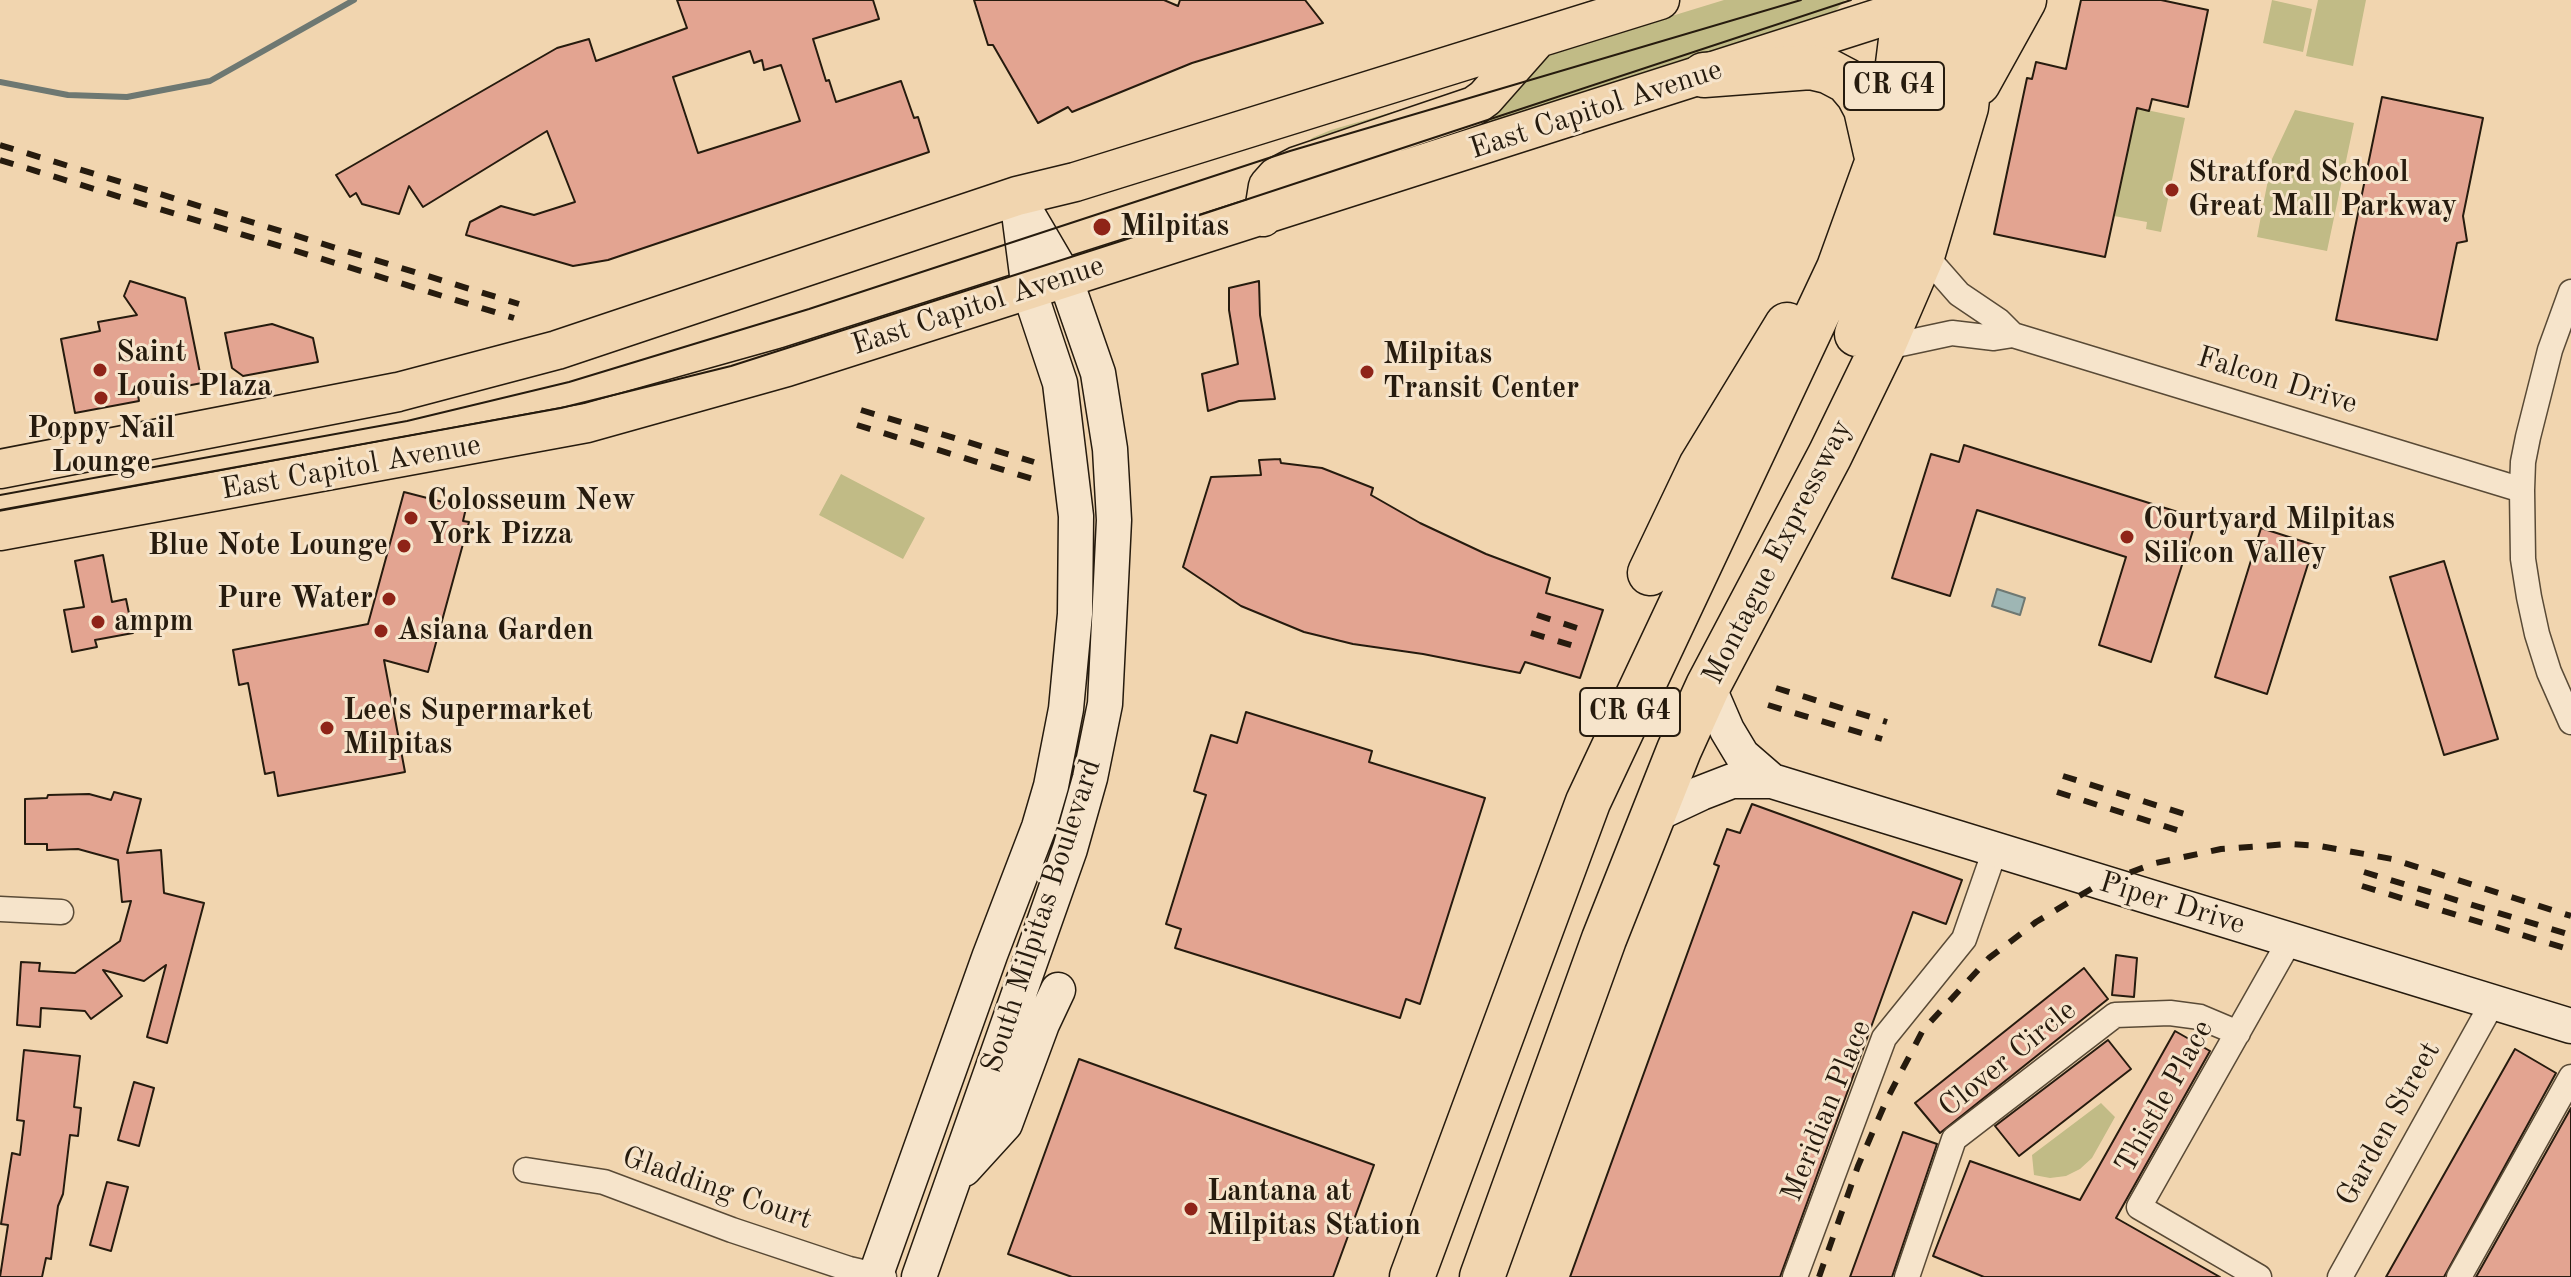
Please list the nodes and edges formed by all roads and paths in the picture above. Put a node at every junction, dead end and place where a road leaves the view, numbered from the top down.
1 (1660, 0) edge
2 (1979, 0) edge
3 (2024, 0) edge
4 (1921, 3) edge
5 (1538, 38) junction
6 (1704, 75) junction
7 (1966, 107) junction
8 (1878, 160) junction
9 (1017, 196) junction
10 (1858, 216) junction
11 (1263, 217) junction
12 (1923, 253) junction
13 (1065, 278) junction
14 (1029, 290) junction
15 (2571, 292) edge
16 (2013, 335) junction
17 (1882, 348) junction
18 (1830, 455) junction
19 (0, 469) edge
20 (2522, 490) junction
21 (0, 531) edge
22 (1650, 573) dead end
23 (1708, 686) junction
24 (2571, 722) edge
25 (1772, 781) junction
26 (1652, 816) junction
27 (1995, 850) junction
28 (0, 909) edge
29 (61, 912) dead end
30 (2290, 940) junction
31 (1058, 990) dead end
32 (2493, 1002) junction
33 (2571, 1026) edge
34 (2238, 1033) junction
35 (2571, 1077) edge
36 (526, 1170) dead end
37 (953, 1181) junction
38 (2244, 1273) edge
39 (878, 1276) edge
40 (919, 1277) edge
41 (1412, 1277) edge
42 (1482, 1277) edge
43 (1795, 1277) edge
44 (1907, 1277) edge
45 (2340, 1277) edge
46 (2459, 1277) edge

1 - 5 main road, East Capitol Avenue
2 - 7 highway, Montague Expressway / CR G4
3 - 7 highway
4 - 6 main road, East Capitol Avenue
4 - 8 highway, Montague Expressway / CR G4
4 - 18 highway
5 - 9 main road, East Capitol Avenue
5 - 11 main road
6 - 8 highway
6 - 11 main road, East Capitol Avenue
7 - 12 highway, Montague Expressway / CR G4
8 - 10 highway, Montague Expressway / CR G4
9 - 13 street, South Milpitas Boulevard
9 - 14 street, South Milpitas Boulevard
9 - 19 main road, East Capitol Avenue
10 - 22 highway
10 - 41 highway, Montague Expressway / CR G4
11 - 13 main road, East Capitol Avenue
12 - 16 street, Falcon Drive
12 - 17 highway, Montague Expressway / CR G4
13 - 14 main road, East Capitol Avenue
13 - 37 street, South Milpitas Boulevard
14 - 21 main road, East Capitol Avenue
14 - 39 street, South Milpitas Boulevard
15 - 20 street
16 - 17 street, Falcon Drive
16 - 20 street, Falcon Drive
17 - 18 highway, Montague Expressway / CR G4
18 - 23 highway, Montague Expressway / CR G4
20 - 24 street
23 - 25 street, Piper Drive
23 - 26 highway, Montague Expressway / CR G4
25 - 26 street, Piper Drive
25 - 27 street, Piper Drive
26 - 42 highway, Montague Expressway / CR G4
27 - 30 street, Piper Drive
27 - 43 street, Meridian Place
28 - 29 street
30 - 32 street, Piper Drive
30 - 34 street, Thistle Place
31 - 37 street
32 - 33 street, Piper Drive
32 - 45 street, Garden Street
34 - 38 street, Thistle Place
34 - 44 street, Clover Circle
35 - 46 street
36 - 39 street, Gladding Court
37 - 40 street, South Milpitas Boulevard

